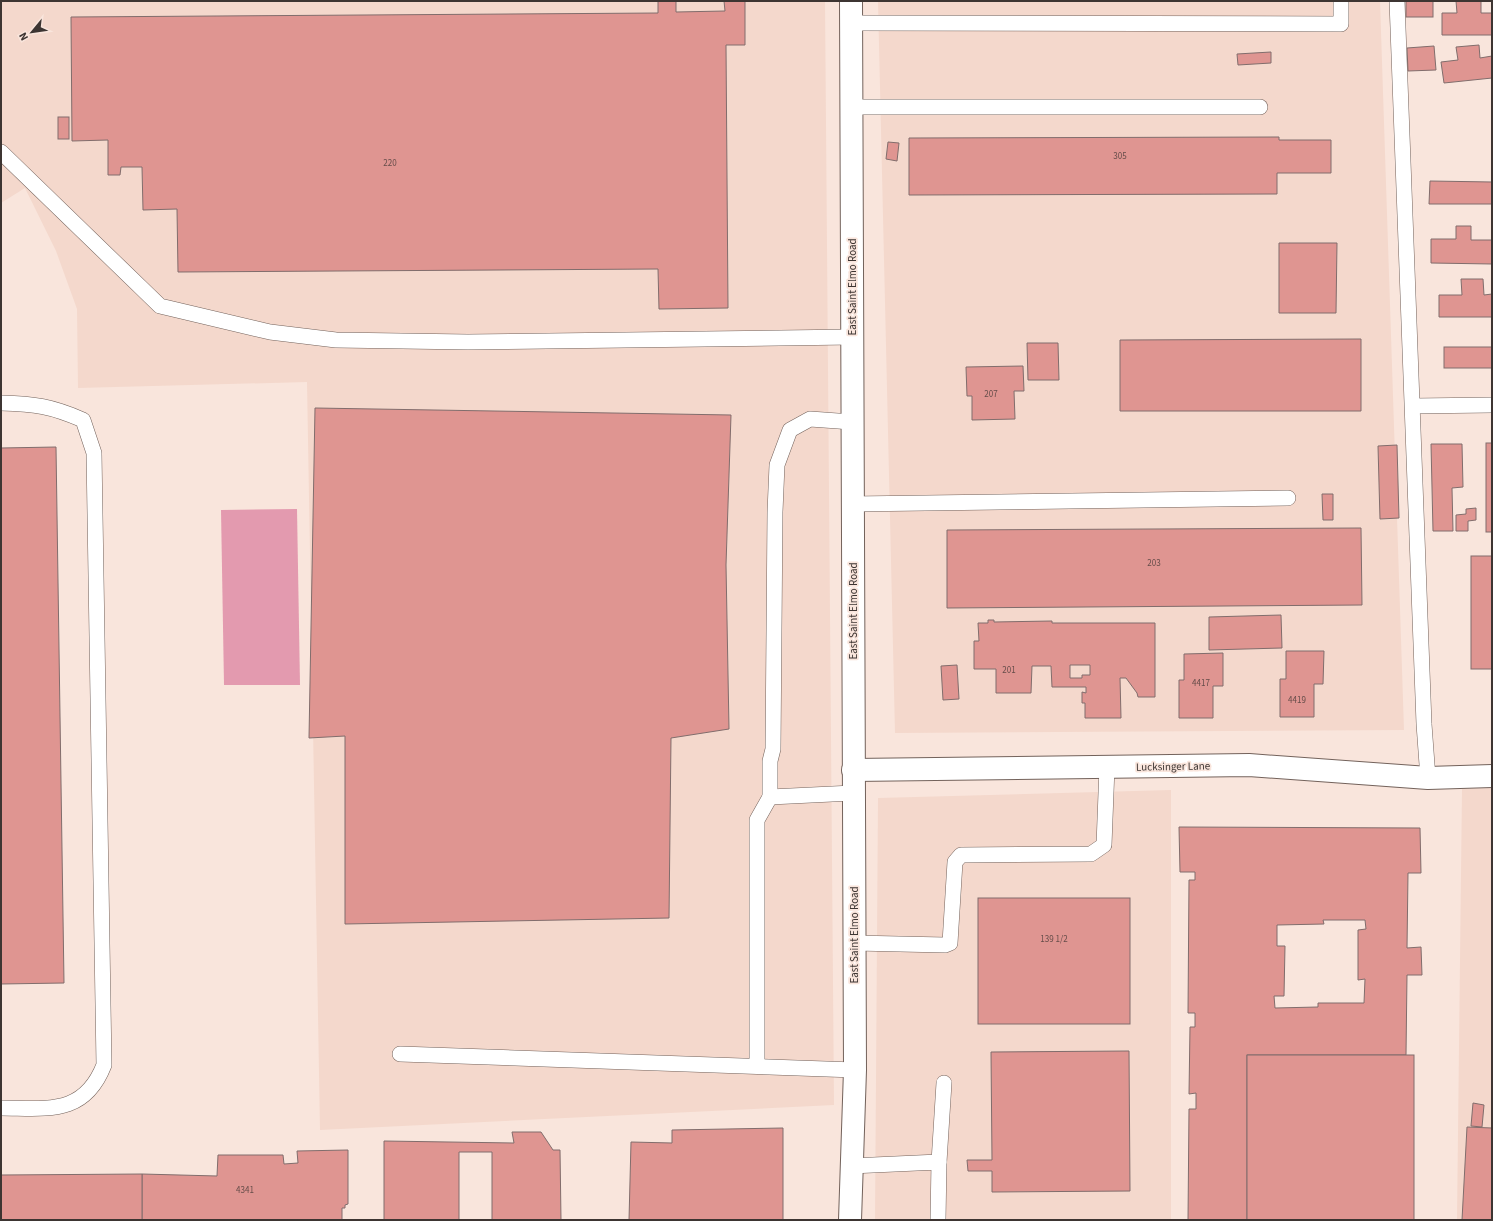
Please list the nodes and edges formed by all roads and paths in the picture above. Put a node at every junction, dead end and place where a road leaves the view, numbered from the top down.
1 (852, 1) edge
2 (1341, 1) edge
3 (1397, 1) edge
4 (852, 23) junction
5 (852, 107) junction
6 (1260, 107) dead end
7 (1, 152) edge
8 (852, 337) junction
9 (1, 403) edge
10 (1492, 405) edge
11 (1413, 406) junction
12 (852, 422) junction
13 (1288, 498) dead end
14 (852, 504) junction
15 (1107, 767) junction
16 (853, 770) junction
17 (1492, 776) edge
18 (1428, 778) junction
19 (853, 793) junction
20 (770, 797) junction
21 (854, 943) junction
22 (400, 1054) dead end
23 (757, 1066) junction
24 (854, 1070) junction
25 (944, 1083) dead end
26 (1, 1108) edge
27 (939, 1162) junction
28 (851, 1166) junction
29 (850, 1220) edge
30 (938, 1220) edge

1 - 4 street, East Saint Elmo Road
2 - 4 lane
3 - 11 lane
4 - 5 street, East Saint Elmo Road
5 - 6 lane
5 - 8 street, East Saint Elmo Road
7 - 8 lane
8 - 12 street, East Saint Elmo Road
9 - 26 lane
10 - 11 lane
11 - 18 lane
12 - 14 street, East Saint Elmo Road
12 - 20 lane
13 - 14 lane
14 - 16 street, East Saint Elmo Road
15 - 16 street, Lucksinger Lane
15 - 18 street, Lucksinger Lane
15 - 21 lane
16 - 19 street, East Saint Elmo Road
17 - 18 street, Lucksinger Lane
19 - 20 lane
19 - 21 street, East Saint Elmo Road
20 - 23 lane
21 - 24 street, East Saint Elmo Road
22 - 23 lane
23 - 24 lane
24 - 28 street, East Saint Elmo Road
25 - 27 lane
27 - 28 lane
27 - 30 lane
28 - 29 street, East Saint Elmo Road

